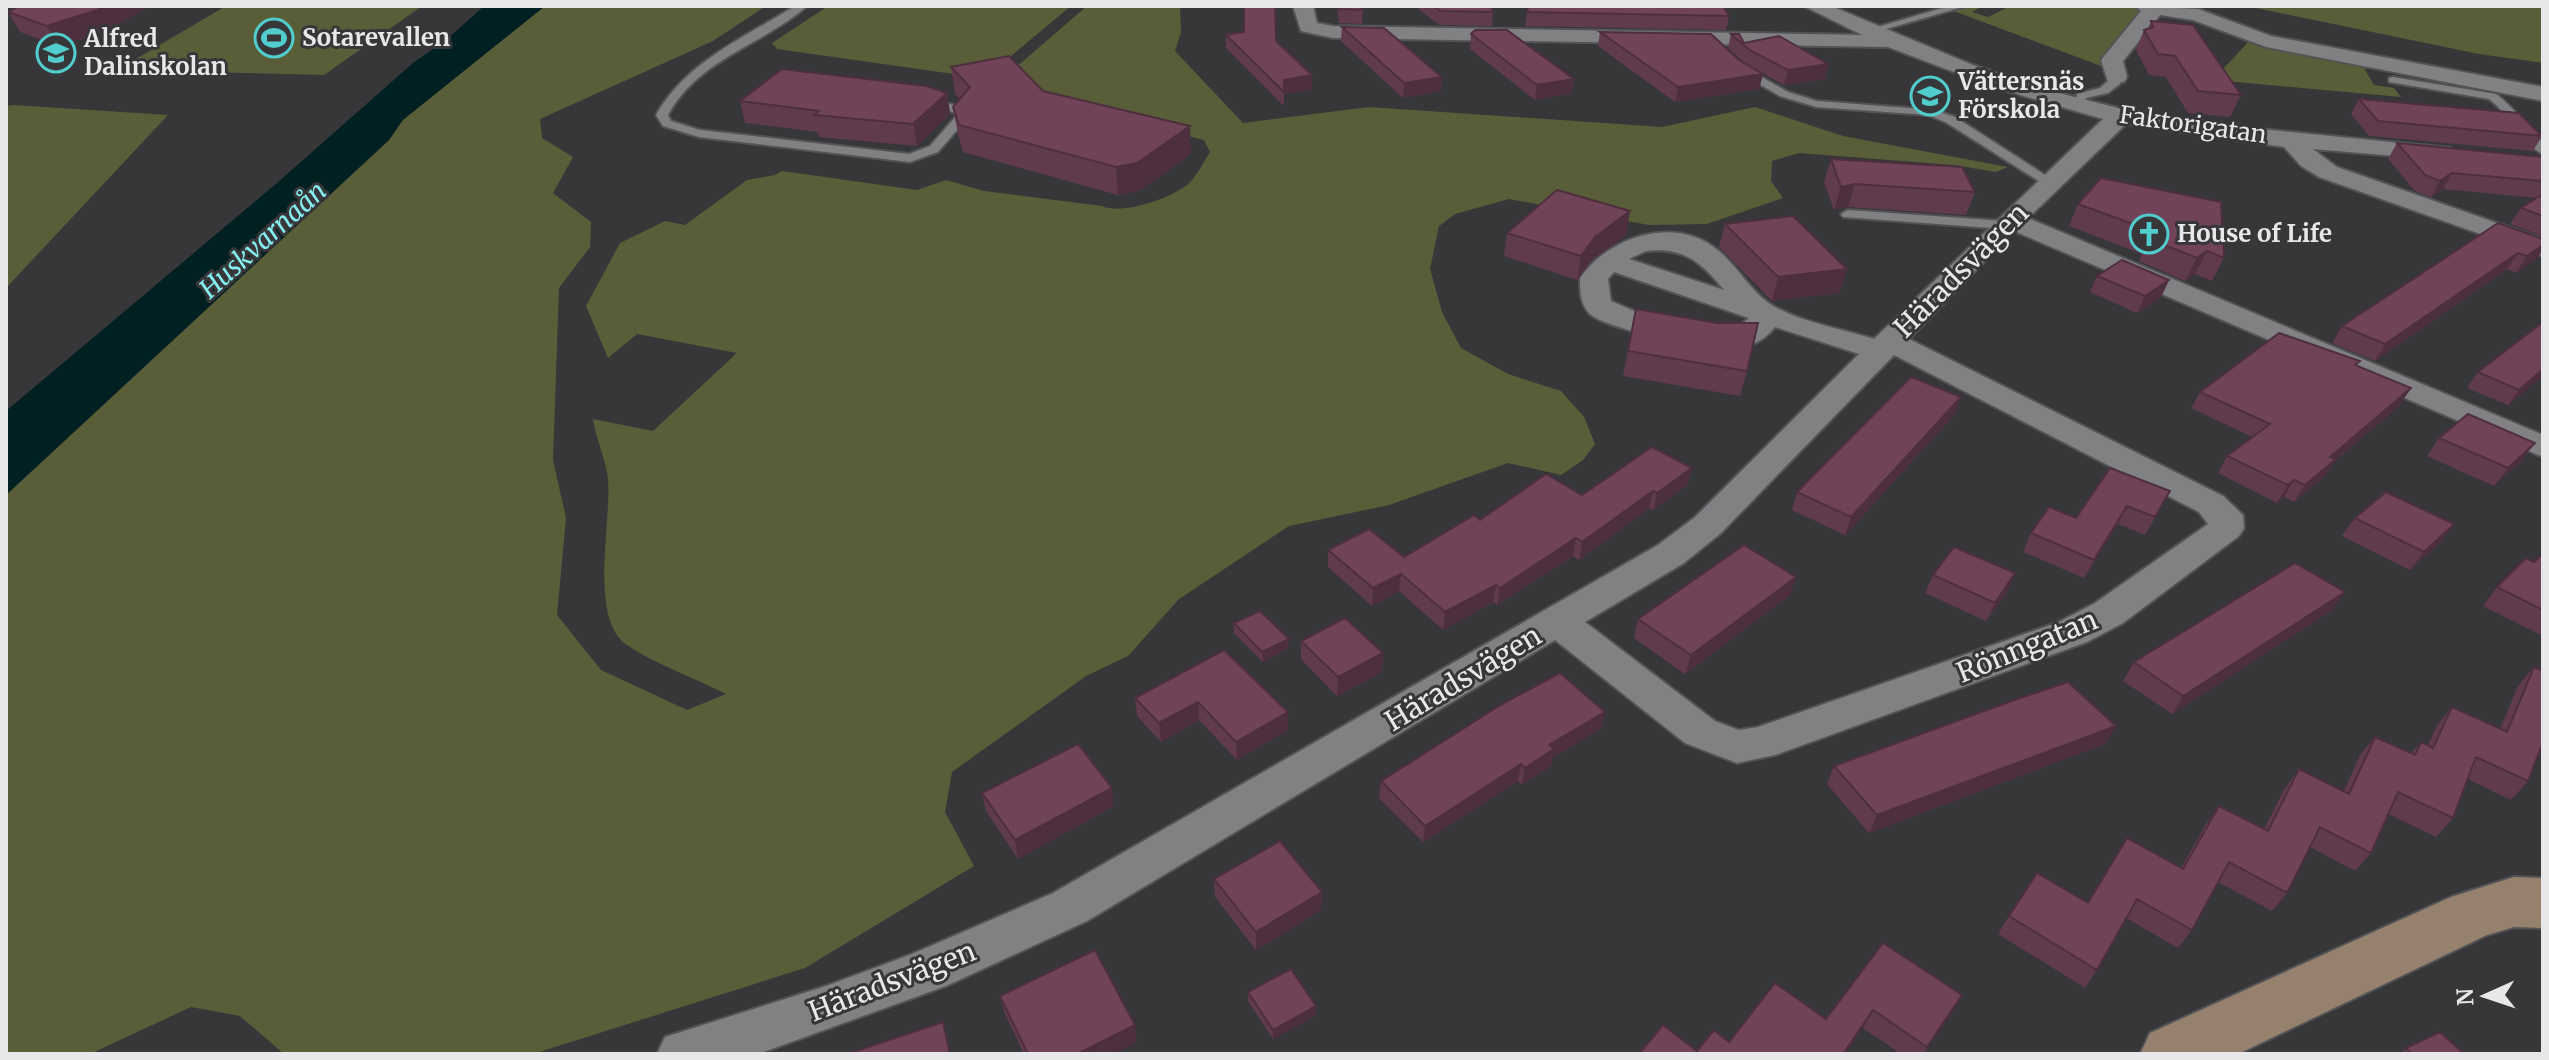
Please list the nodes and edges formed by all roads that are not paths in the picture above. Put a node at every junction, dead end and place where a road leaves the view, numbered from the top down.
1 (802, 6) edge
2 (1303, 6) edge
3 (1814, 6) edge
4 (1961, 6) edge
5 (2150, 8) edge
6 (1869, 31) junction
7 (1890, 41) junction
8 (1717, 50) junction
9 (2116, 77) joint
10 (2393, 80) dead end
11 (2543, 94) edge
12 (916, 96) edge
13 (2079, 105) junction
14 (2120, 116) junction
15 (2291, 139) junction
16 (2464, 155) edge
17 (2538, 158) edge
18 (2050, 182) junction
19 (1848, 214) dead end
20 (2008, 222) junction
21 (2543, 248) edge
22 (1609, 261) junction
23 (1766, 314) junction
24 (1885, 346) junction
25 (2543, 447) edge
26 (1558, 622) junction
27 (2543, 903) edge
28 (683, 1054) edge
29 (2172, 1054) edge

1 - 12 lane
2 - 8 street
3 - 6 street, Faktorigatan
4 - 6 lane
5 - 9 street
5 - 11 street
6 - 7 street, Faktorigatan
7 - 8 street
7 - 13 street, Faktorigatan
8 - 18 lane
9 - 13 lane
10 - 17 lane
13 - 14 street, Faktorigatan
14 - 15 street, Faktorigatan
14 - 18 street, Häradsvägen
15 - 16 street, Faktorigatan
15 - 21 street
18 - 20 street, Häradsvägen
19 - 20 lane
20 - 24 street, Häradsvägen
20 - 25 street
22 - 23 street
22 - 23 street
22 - 23 street
23 - 24 street
24 - 26 street, Häradsvägen
24 - 26 street, Rönngatan
26 - 28 street, Häradsvägen
27 - 29 street

